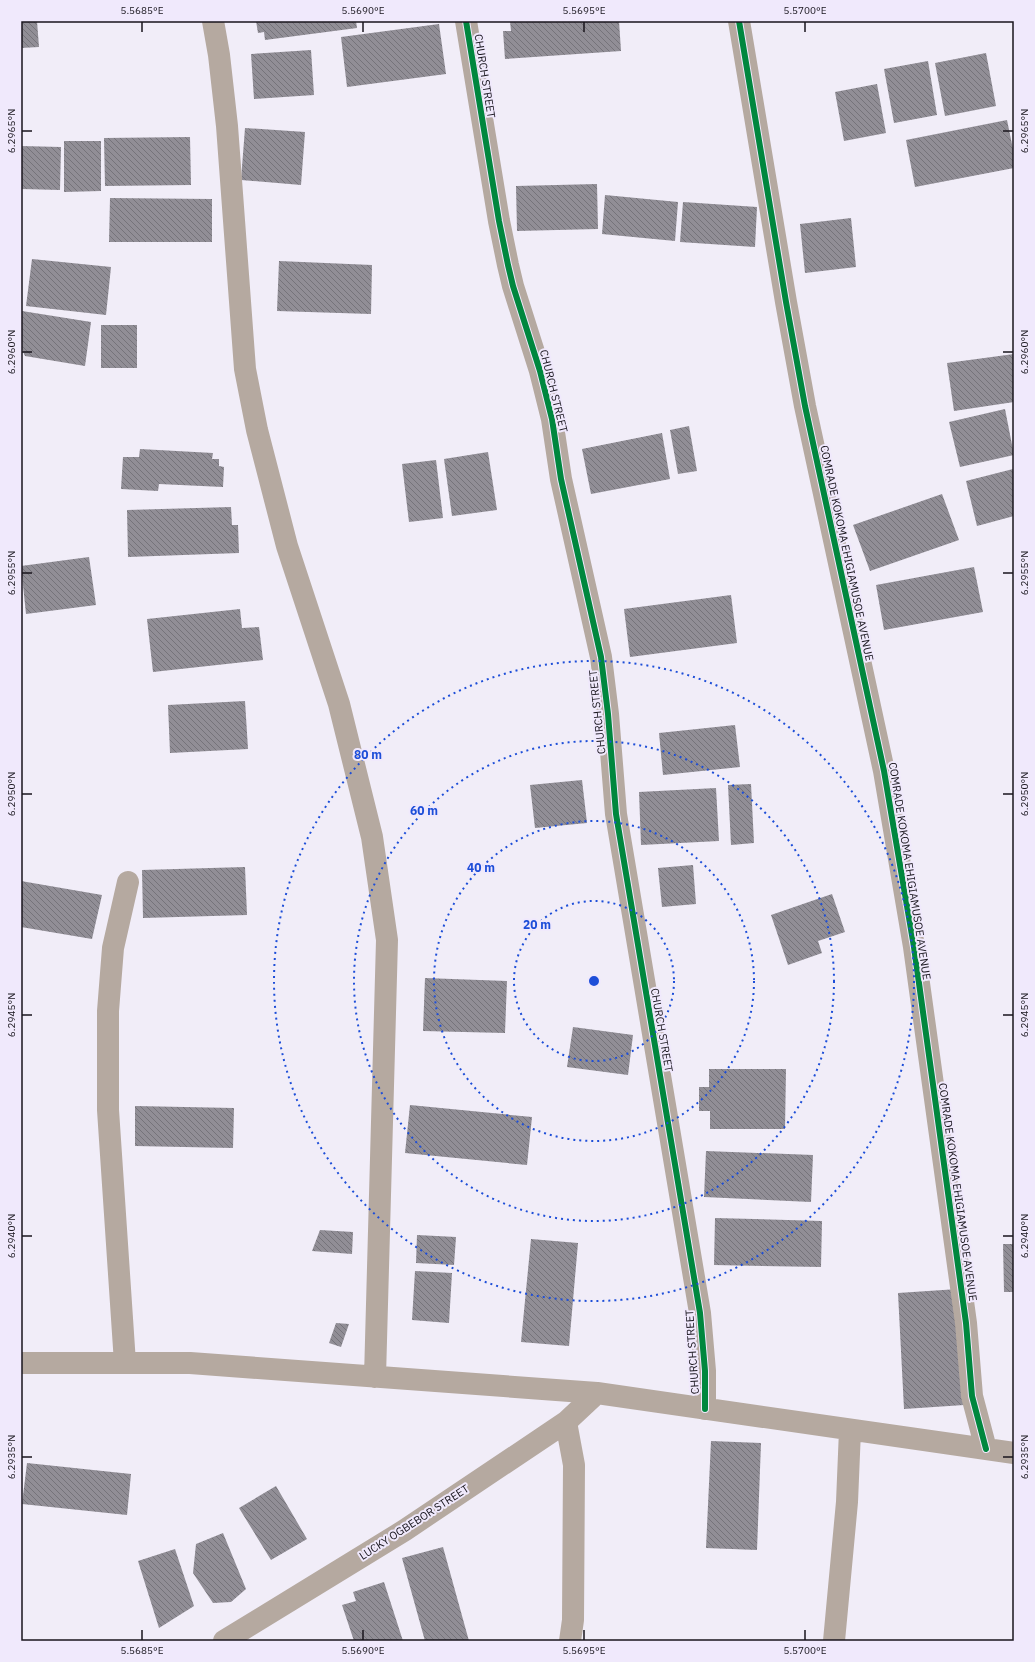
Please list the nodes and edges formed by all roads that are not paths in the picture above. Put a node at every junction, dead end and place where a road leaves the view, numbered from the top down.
1 (213, 21) edge
2 (466, 21) edge
3 (739, 21) edge
4 (128, 882) dead end
5 (21, 1363) edge
6 (125, 1363) junction
7 (375, 1377) junction
8 (597, 1393) junction
9 (705, 1409) junction
10 (566, 1422) junction
11 (850, 1430) junction
12 (986, 1449) junction
13 (1014, 1453) edge
14 (224, 1641) edge
15 (570, 1641) edge
16 (834, 1641) edge

1 - 7 street
2 - 9 street, CHURCH STREET
3 - 12 street, COMRADE KOKOMA EHIGIAMUSOE AVENUE
4 - 6 street
5 - 6 street
6 - 7 street
7 - 8 street
8 - 9 street
8 - 10 street, LUCKY OGBEBOR STREET
9 - 11 street
10 - 14 street, LUCKY OGBEBOR STREET
10 - 15 street
11 - 12 street
11 - 16 street
12 - 13 street

